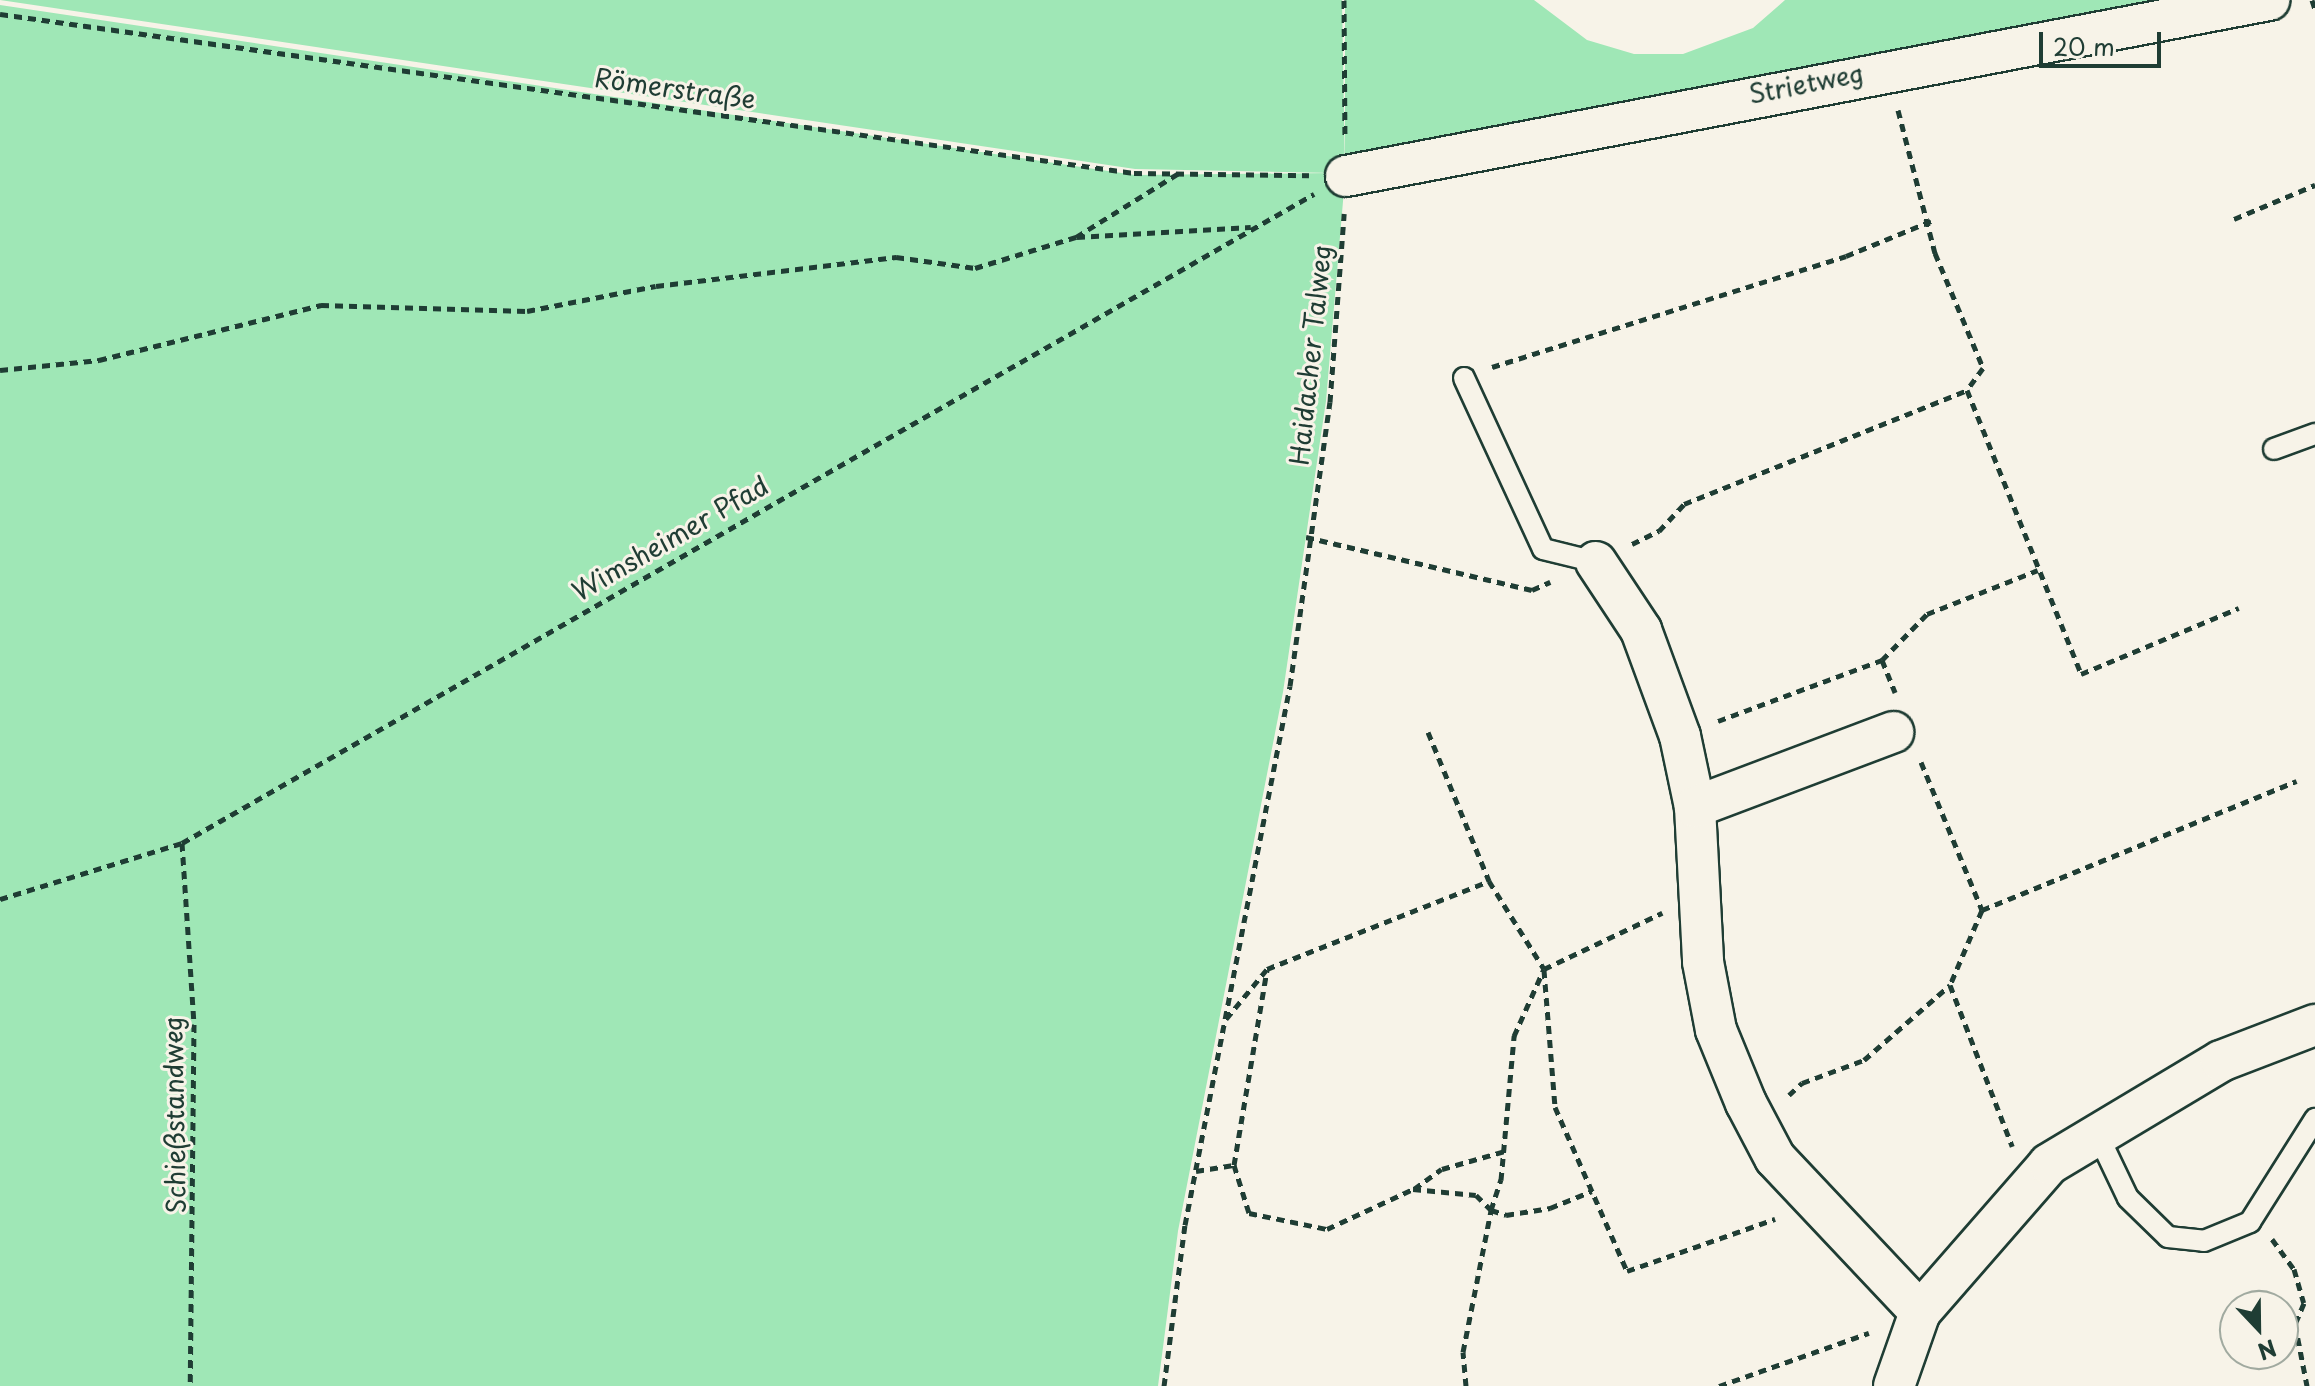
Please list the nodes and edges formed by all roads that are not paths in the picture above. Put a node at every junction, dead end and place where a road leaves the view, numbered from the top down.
1 (2269, 0) edge
2 (1346, 176) road end
3 (1464, 378) dead end
4 (2315, 434) edge
5 (2274, 449) dead end
6 (1596, 562) joint
7 (1903, 729) road end
8 (1695, 807) junction
9 (2315, 1025) edge
10 (2315, 1119) edge
11 (2096, 1131) junction
12 (1920, 1312) junction
13 (1894, 1386) edge

1 - 2 street, Strietweg
3 - 6 lane
4 - 5 lane
6 - 8 street
7 - 8 street
8 - 12 street
9 - 11 street
10 - 11 lane
11 - 12 street
12 - 13 street

